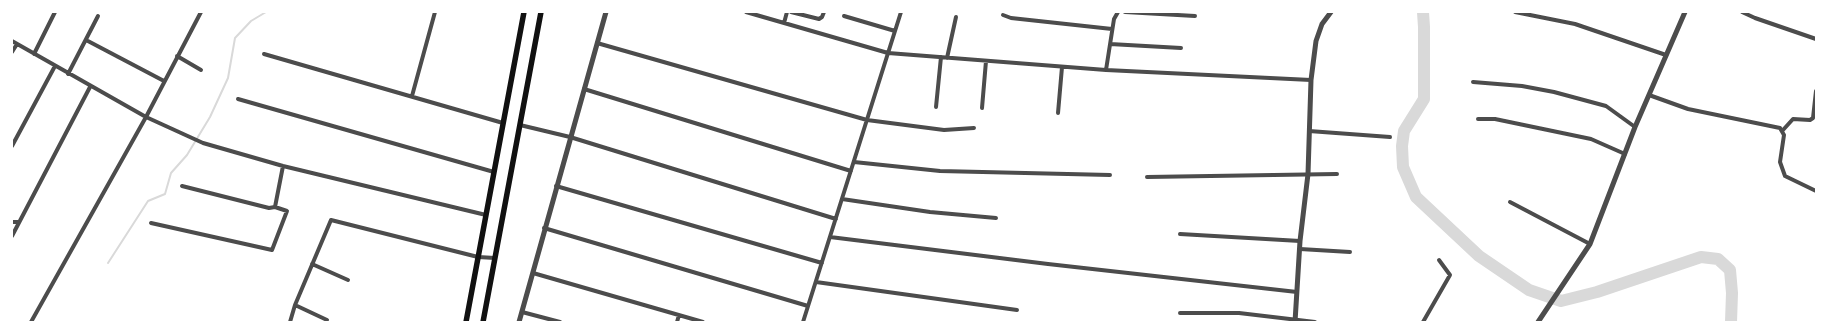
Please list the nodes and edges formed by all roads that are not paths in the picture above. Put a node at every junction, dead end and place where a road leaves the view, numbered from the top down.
1 (55, 12) edge
2 (201, 12) edge
3 (435, 12) edge
4 (524, 12) edge
5 (541, 12) edge
6 (606, 12) edge
7 (746, 12) edge
8 (787, 12) edge
9 (791, 12) edge
10 (824, 12) edge
11 (900, 12) edge
12 (1118, 12) edge
13 (1125, 12) edge
14 (1331, 12) edge
15 (1516, 12) edge
16 (1685, 12) edge
17 (1742, 12) edge
18 (1003, 15) dead end
19 (98, 16) dead end
20 (844, 16) dead end
21 (1195, 16) dead end
22 (956, 17) dead end
23 (784, 23) junction
24 (1112, 29) junction
25 (895, 31) junction
26 (1816, 38) edge
27 (86, 40) junction
28 (12, 41) edge
29 (597, 43) junction
30 (17, 44) junction
31 (1110, 44) junction
32 (1181, 48) dead end
33 (12, 52) edge
34 (888, 53) junction
35 (34, 54) junction
36 (264, 54) dead end
37 (1666, 55) junction
38 (178, 56) junction
39 (941, 58) junction
40 (947, 58) junction
41 (986, 61) junction
42 (55, 66) junction
43 (1062, 67) junction
44 (201, 70) dead end
45 (1106, 70) junction
46 (68, 74) junction
47 (1311, 80) junction
48 (164, 81) junction
49 (1473, 82) dead end
50 (90, 87) junction
51 (584, 89) junction
52 (1816, 91) edge
53 (1649, 95) junction
54 (412, 96) junction
55 (238, 99) dead end
56 (936, 107) dead end
57 (982, 108) dead end
58 (1058, 113) dead end
59 (146, 117) junction
60 (1478, 119) dead end
61 (867, 120) junction
62 (503, 123) junction
63 (520, 125) junction
64 (1635, 126) junction
65 (974, 128) dead end
66 (1783, 130) junction
67 (1309, 131) junction
68 (570, 137) junction
69 (1390, 137) dead end
70 (12, 146) edge
71 (1625, 154) junction
72 (854, 162) junction
73 (284, 166) junction
74 (851, 170) junction
75 (494, 172) junction
76 (1308, 174) junction
77 (1337, 174) dead end
78 (1110, 175) dead end
79 (1146, 177) dead end
80 (182, 186) dead end
81 (556, 186) junction
82 (1816, 191) edge
83 (842, 199) junction
84 (1510, 202) dead end
85 (275, 207) junction
86 (486, 215) junction
87 (996, 218) dead end
88 (836, 219) junction
89 (12, 222) edge
90 (19, 222) junction
91 (150, 223) dead end
92 (544, 228) junction
93 (1180, 234) dead end
94 (12, 236) edge
95 (830, 237) junction
96 (1300, 241) junction
97 (1590, 244) junction
98 (1300, 249) junction
99 (1350, 252) dead end
100 (478, 257) junction
101 (495, 258) junction
102 (1439, 260) dead end
103 (822, 263) junction
104 (312, 264) junction
105 (533, 273) junction
106 (348, 280) dead end
107 (816, 282) junction
108 (1297, 292) junction
109 (295, 305) junction
110 (808, 306) junction
111 (1017, 310) dead end
112 (522, 312) junction
113 (1180, 313) dead end
114 (679, 315) junction
115 (32, 320) edge
116 (328, 320) dead end
117 (1295, 321) edge
118 (38, 322) edge
119 (290, 322) edge
120 (466, 322) edge
121 (483, 322) edge
122 (519, 322) edge
123 (560, 322) edge
124 (677, 322) edge
125 (703, 322) edge
126 (803, 322) edge
127 (1315, 322) edge
128 (1423, 322) edge
129 (1538, 322) edge

1 - 35 street
2 - 38 street
3 - 54 street
4 - 62 main road
5 - 63 main road
6 - 29 street
7 - 23 street
8 - 23 street
9 - 10 street
11 - 25 street
12 - 24 street
13 - 21 street
14 - 47 street
15 - 37 street
16 - 37 street
17 - 26 street
18 - 24 street
19 - 27 street
20 - 25 street
22 - 40 street
23 - 34 street
24 - 31 street
25 - 34 street
27 - 46 street
27 - 48 street
28 - 30 street
29 - 51 street
29 - 61 street
30 - 33 street
30 - 35 street
31 - 32 street
31 - 45 street
34 - 39 street
34 - 61 street
35 - 42 street
36 - 54 street
37 - 53 street
38 - 44 street
38 - 48 street
39 - 40 street
39 - 56 street
40 - 41 street
41 - 43 street
41 - 57 street
42 - 46 street
42 - 70 street
43 - 45 street
43 - 58 street
45 - 47 street
46 - 50 street
47 - 67 street
48 - 59 street
49 - 64 street
50 - 59 street
50 - 90 street
51 - 68 street
51 - 74 street
52 - 66 street
53 - 64 street
53 - 66 street
54 - 62 street
55 - 75 street
59 - 73 street
59 - 115 street
60 - 71 street
61 - 65 street
61 - 72 street
62 - 75 main road
63 - 68 street
63 - 101 main road
64 - 71 street
66 - 82 street
67 - 69 street
67 - 76 street
68 - 81 street
68 - 88 street
71 - 97 street
72 - 74 street
72 - 78 street
73 - 85 street
73 - 86 street
74 - 83 street
75 - 86 main road
76 - 77 street
76 - 79 street
76 - 96 street
80 - 85 street
81 - 92 street
81 - 103 street
83 - 87 street
83 - 88 street
84 - 97 street
85 - 91 street
86 - 100 main road
88 - 95 street
89 - 90 street
90 - 94 street
92 - 105 street
92 - 110 street
93 - 96 street
95 - 103 street
95 - 108 street
96 - 98 street
97 - 129 street
98 - 99 street
98 - 108 street
100 - 101 street
100 - 104 street
100 - 120 main road
101 - 121 main road
102 - 128 street
103 - 107 street
104 - 106 street
104 - 109 street
105 - 112 street
105 - 114 street
107 - 110 street
107 - 111 street
108 - 117 street
109 - 116 street
109 - 119 street
110 - 126 street
112 - 122 street
112 - 123 street
113 - 117 street
114 - 124 street
114 - 125 street
115 - 118 street
117 - 127 street

